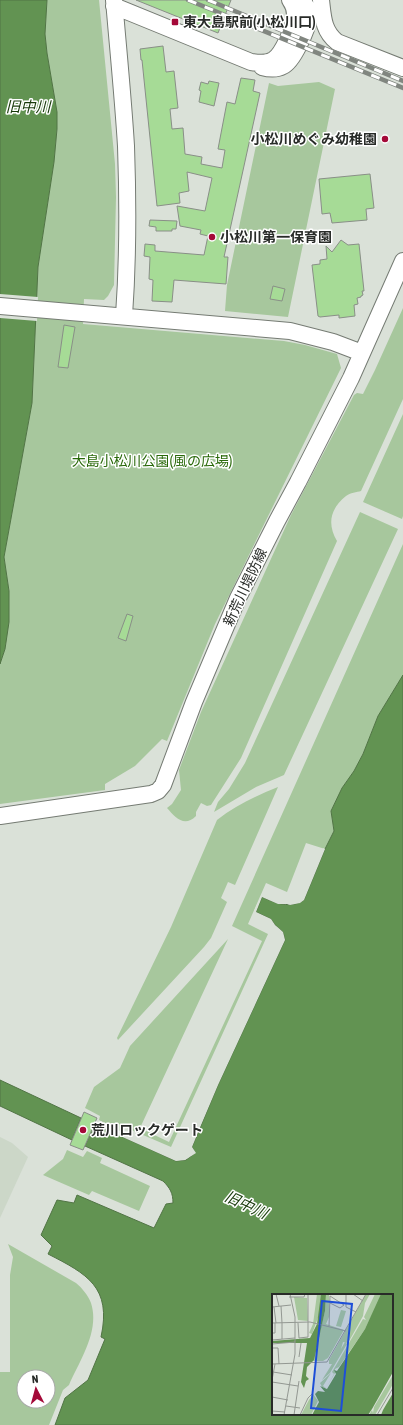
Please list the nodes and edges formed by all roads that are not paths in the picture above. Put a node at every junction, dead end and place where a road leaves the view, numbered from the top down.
1 (290, 0) edge
2 (302, 0) edge
3 (321, 0) edge
4 (114, 3) edge
5 (251, 62) junction
6 (403, 68) edge
7 (403, 262) edge
8 (0, 306) edge
9 (124, 316) junction
10 (362, 353) junction
11 (10, 815) edge

1 - 5 street
2 - 5 street
3 - 6 street
4 - 5 street
4 - 9 street
7 - 10 street, 新荒川堤防線
8 - 9 street
9 - 10 street
10 - 11 street, 新荒川堤防線

